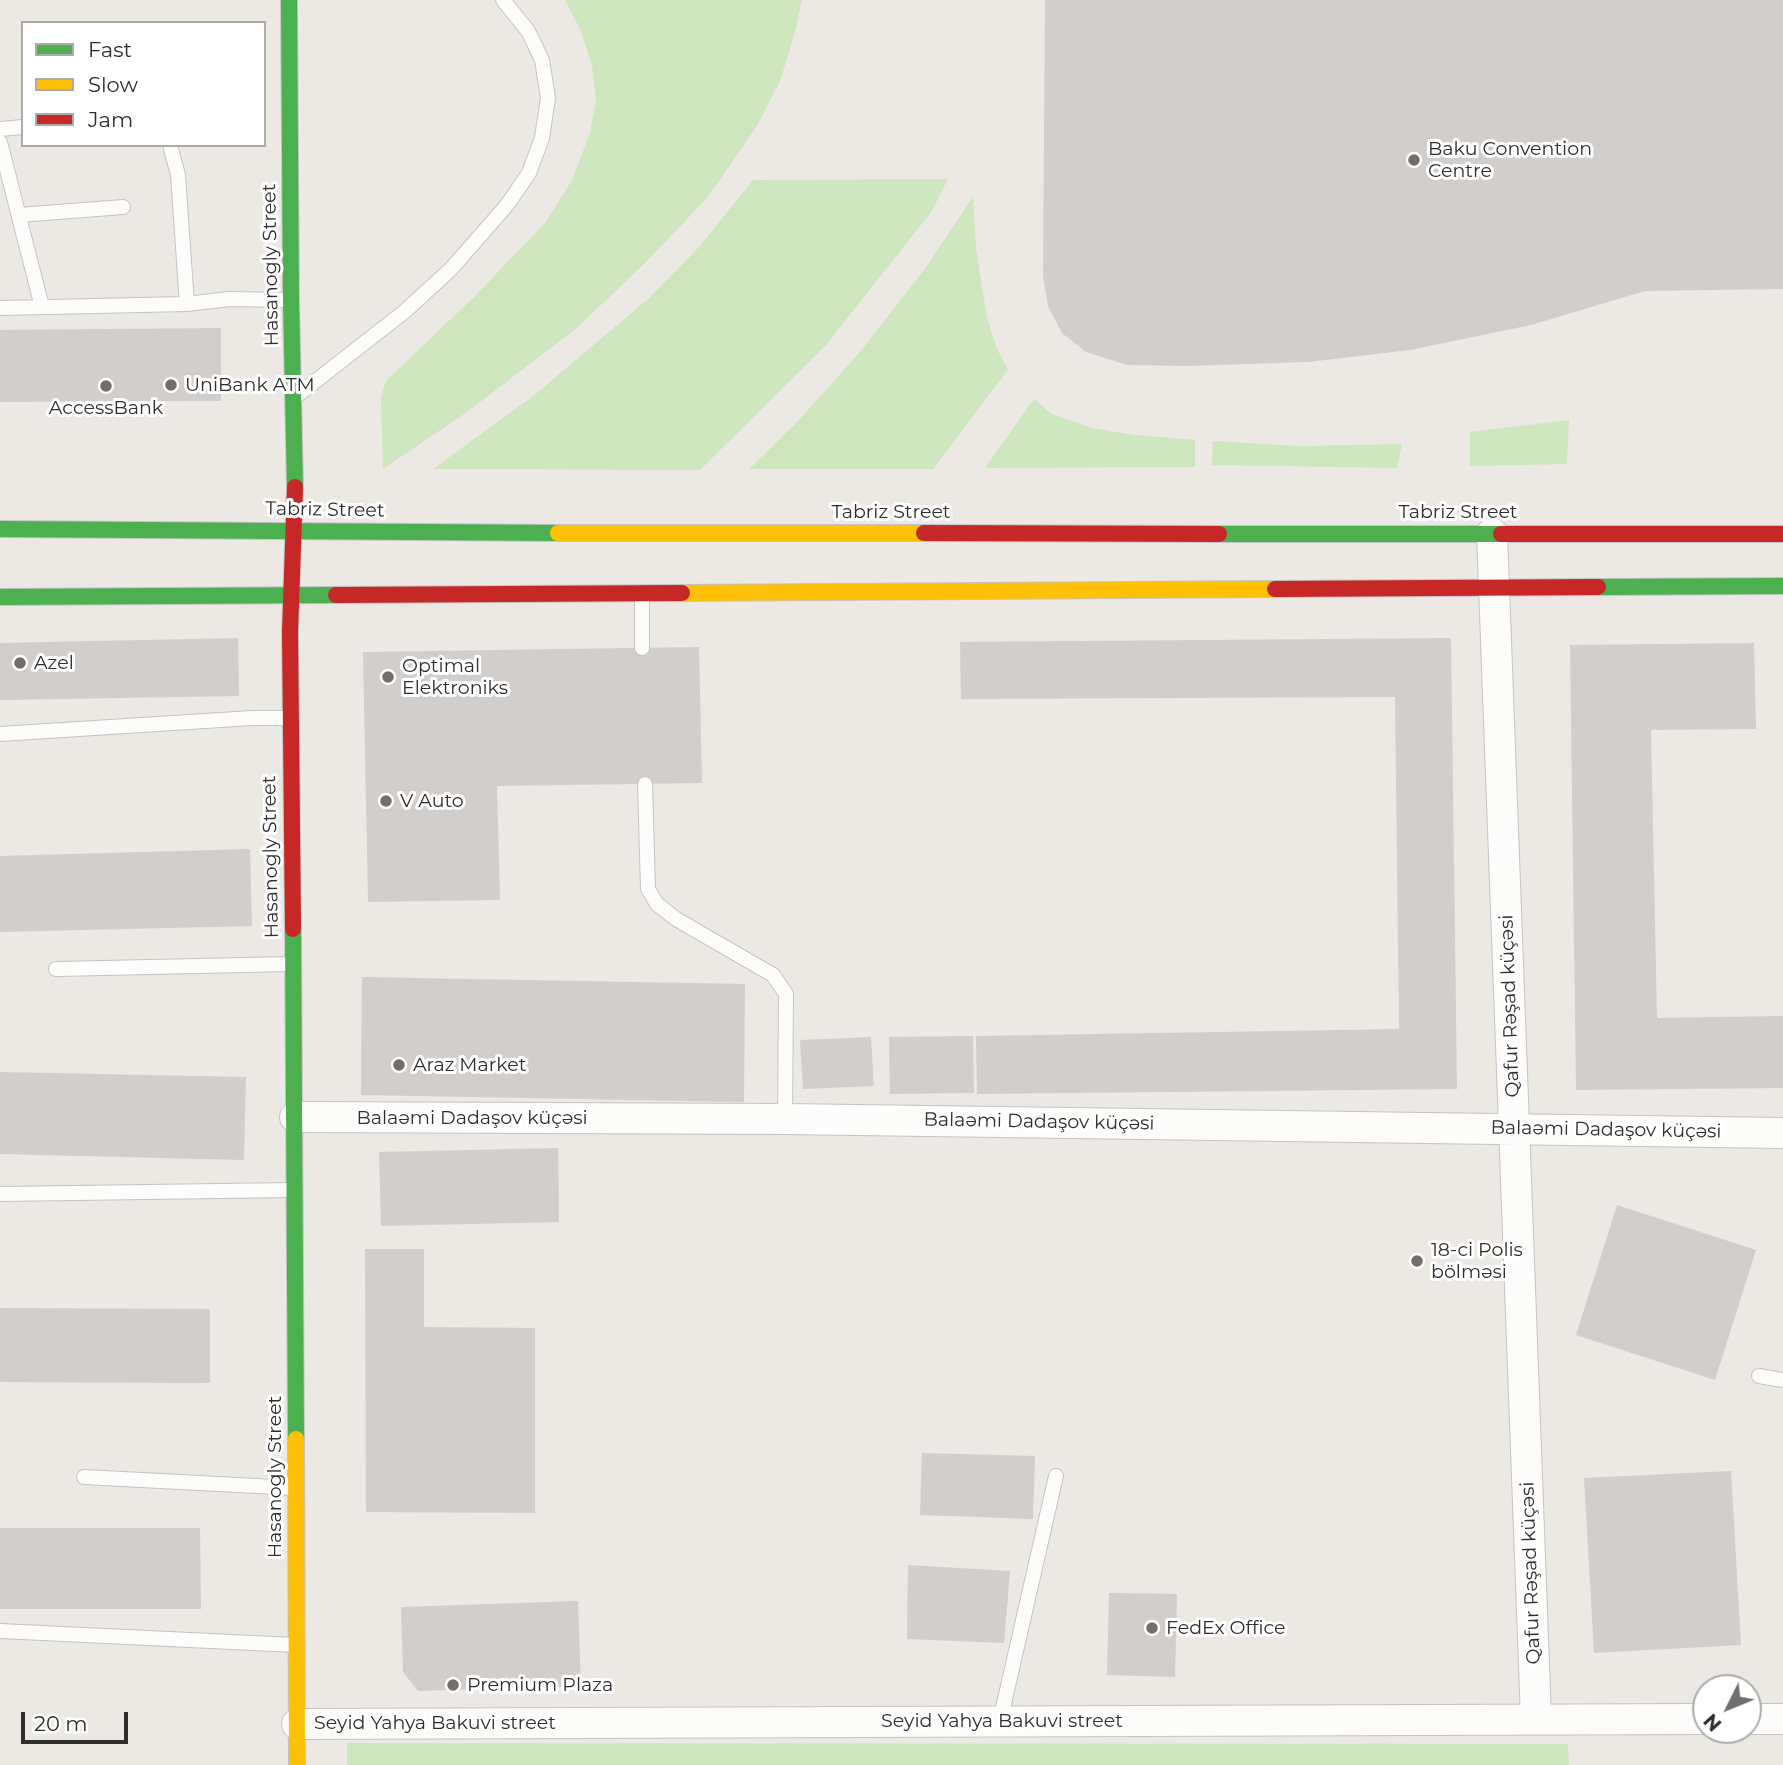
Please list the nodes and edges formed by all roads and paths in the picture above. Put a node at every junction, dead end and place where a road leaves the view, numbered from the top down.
1 (289, 0) edge
2 (503, 0) edge
3 (21, 127) edge
4 (0, 129) edge
5 (0, 142) edge
6 (171, 147) edge
7 (123, 207) dead end
8 (19, 215) junction
9 (291, 300) junction
10 (187, 304) junction
11 (42, 307) junction
12 (0, 308) edge
13 (296, 397) junction
14 (0, 529) edge
15 (294, 530) junction
16 (1492, 533) junction
17 (1783, 534) edge
18 (1783, 586) edge
19 (1493, 587) junction
20 (642, 595) junction
21 (0, 597) edge
22 (291, 597) junction
23 (642, 648) dead end
24 (291, 718) junction
25 (0, 734) edge
26 (645, 784) dead end
27 (294, 964) junction
28 (56, 969) dead end
29 (295, 1117) junction
30 (785, 1119) junction
31 (1515, 1128) junction
32 (1783, 1133) edge
33 (296, 1190) junction
34 (0, 1194) edge
35 (1759, 1376) dead end
36 (1783, 1380) edge
37 (1056, 1476) dead end
38 (84, 1477) dead end
39 (296, 1488) junction
40 (0, 1631) edge
41 (296, 1646) junction
42 (1536, 1719) junction
43 (1692, 1719) edge
44 (1762, 1719) edge
45 (1783, 1719) edge
46 (1000, 1721) junction
47 (297, 1724) junction
48 (297, 1765) edge

1 - 9 main road, Hasanogly Street
2 - 13 lane
3 - 4 lane
5 - 8 lane
6 - 10 lane
7 - 8 lane
8 - 11 lane
9 - 10 lane
9 - 13 main road, Hasanogly Street
10 - 11 lane
11 - 12 lane
13 - 15 main road, Hasanogly Street
14 - 15 main road, Tabriz Street
15 - 16 main road, Tabriz Street
15 - 22 main road, Hasanogly Street
16 - 17 main road, Tabriz Street
16 - 19 street, Qafur Rəşad küçəsi
18 - 19 main road
19 - 20 main road
19 - 31 street, Qafur Rəşad küçəsi
20 - 22 main road
20 - 23 lane
21 - 22 main road
22 - 24 main road, Hasanogly Street
24 - 25 lane
24 - 27 main road, Hasanogly Street
26 - 30 lane
27 - 28 lane
27 - 29 main road, Hasanogly Street
29 - 30 street, Balaəmi Dadaşov küçəsi
29 - 33 main road, Hasanogly Street
30 - 31 street, Balaəmi Dadaşov küçəsi
31 - 32 street, Balaəmi Dadaşov küçəsi
31 - 42 street, Qafur Rəşad küçəsi
33 - 34 lane
33 - 39 main road, Hasanogly Street
35 - 36 lane
37 - 46 lane
38 - 39 lane
39 - 41 main road, Hasanogly Street
40 - 41 lane
41 - 47 main road, Hasanogly Street
42 - 43 street, Seyid Yahya Bakuvi street
42 - 46 street, Seyid Yahya Bakuvi street
44 - 45 street
46 - 47 street, Seyid Yahya Bakuvi street
47 - 48 main road, Hasanogly Street

